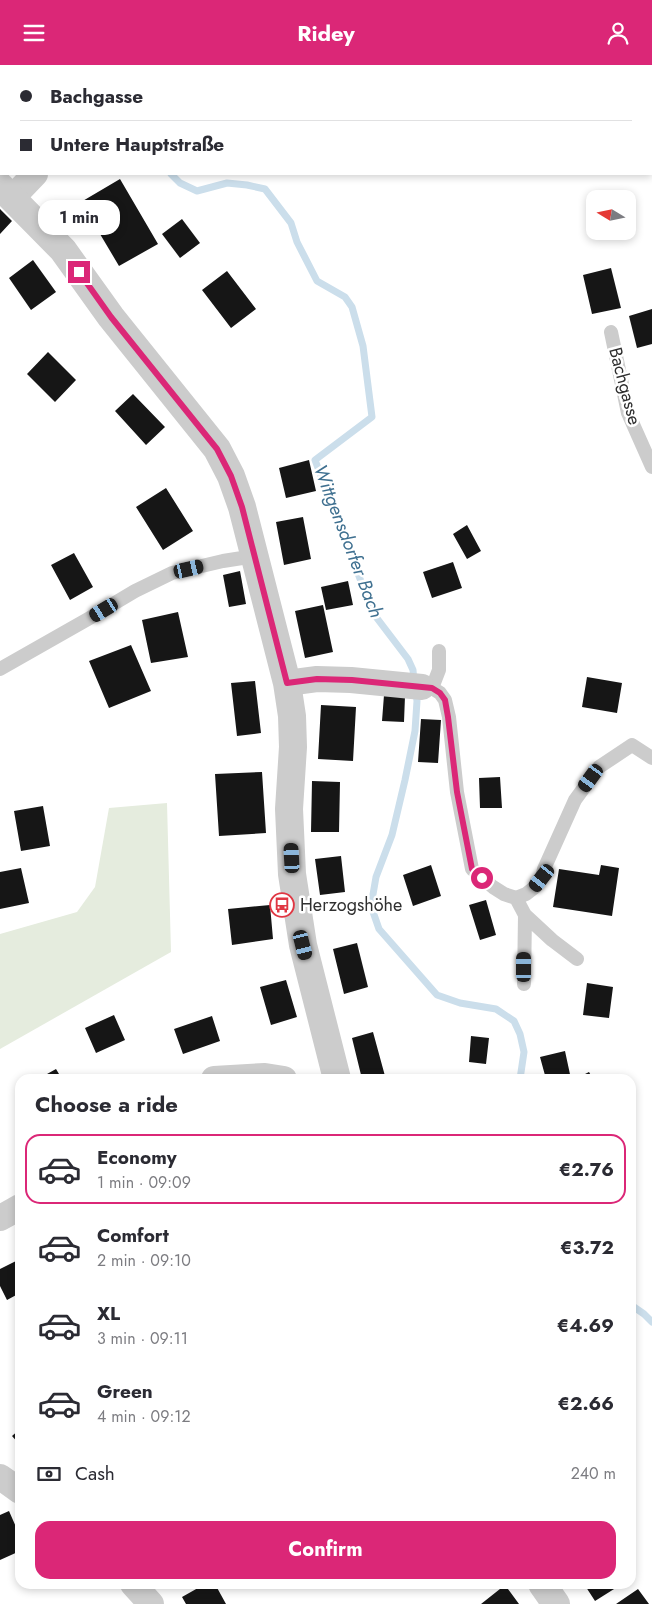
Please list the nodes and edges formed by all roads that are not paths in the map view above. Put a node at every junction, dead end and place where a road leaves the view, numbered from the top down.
1 (33, 175) edge
2 (6, 192) edge
3 (611, 332) dead end
4 (652, 467) edge
5 (255, 556) junction
6 (439, 651) dead end
7 (0, 669) edge
8 (287, 683) junction
9 (422, 687) junction
10 (652, 758) edge
11 (516, 898) junction
12 (524, 915) junction
13 (577, 959) dead end
14 (524, 984) dead end
15 (336, 1074) edge
16 (15, 1210) edge
17 (0, 1218) edge
18 (0, 1477) edge
19 (15, 1488) edge
20 (138, 1589) edge
21 (546, 1589) edge
22 (151, 1604) edge
23 (556, 1604) edge

1 - 2 street
2 - 5 street
3 - 4 lane, Bachgasse
5 - 7 lane
5 - 8 street
6 - 9 lane
8 - 9 street
8 - 15 street
9 - 11 lane
10 - 11 lane
11 - 12 lane
12 - 13 lane
12 - 14 lane
16 - 17 street
18 - 19 street
20 - 22 street
21 - 23 street

